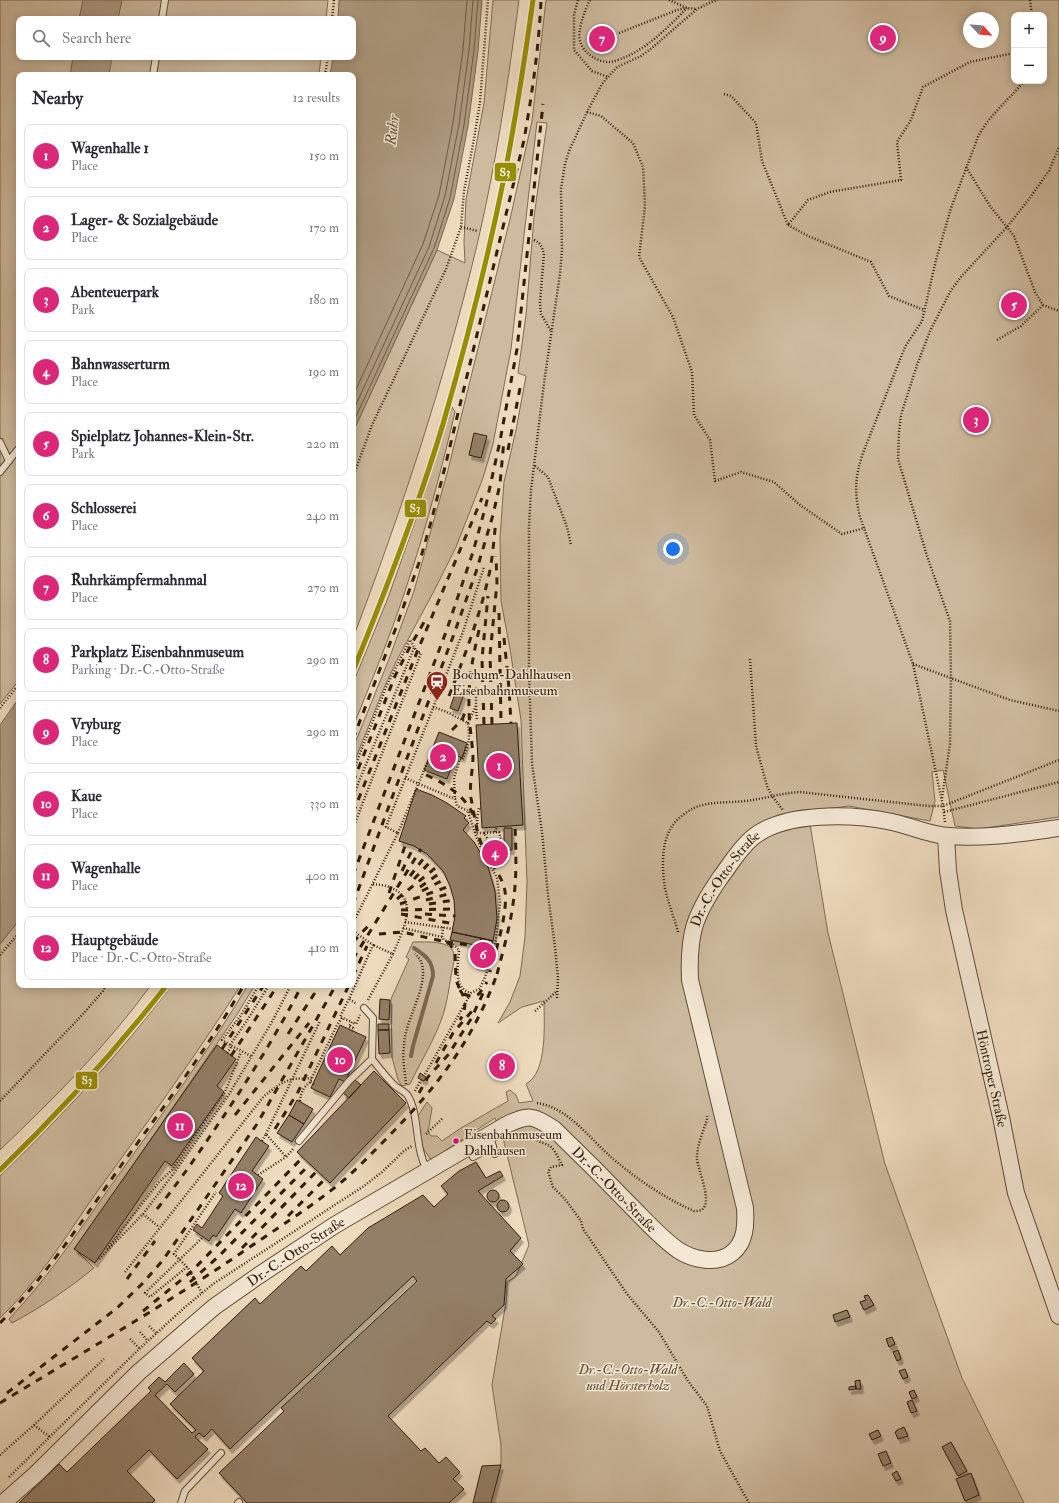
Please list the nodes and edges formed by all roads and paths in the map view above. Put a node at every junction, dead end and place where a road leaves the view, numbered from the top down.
1 (165, 0) edge
2 (334, 0) edge
3 (488, 0) edge
4 (578, 0) edge
5 (590, 0) edge
6 (669, 0) edge
7 (718, 0) edge
8 (1030, 0) edge
9 (687, 8) junction
10 (697, 9) junction
11 (1032, 12) edge
12 (162, 16) edge
13 (332, 16) edge
14 (619, 33) dead end
15 (1011, 54) edge
16 (156, 60) edge
17 (328, 60) edge
18 (154, 72) edge
19 (326, 72) edge
20 (608, 77) junction
21 (1021, 84) edge
22 (724, 94) dead end
23 (587, 112) junction
24 (1059, 147) edge
25 (966, 167) junction
26 (788, 225) junction
27 (461, 227) junction
28 (1007, 227) junction
29 (478, 231) dead end
30 (534, 240) dead end
31 (1043, 304) junction
32 (924, 310) junction
33 (1059, 311) edge
34 (551, 331) junction
35 (997, 340) dead end
36 (0, 442) edge
37 (16, 452) edge
38 (9, 461) junction
39 (534, 466) junction
40 (356, 469) edge
41 (0, 472) edge
42 (865, 528) junction
43 (571, 545) dead end
44 (484, 567) dead end
45 (414, 648) junction
46 (750, 659) dead end
47 (913, 664) junction
48 (951, 678) junction
49 (476, 687) dead end
50 (16, 688) edge
51 (476, 706) junction
52 (433, 707) junction
53 (0, 708) edge
54 (1059, 711) edge
55 (477, 721) dead end
56 (468, 724) junction
57 (1059, 760) edge
58 (356, 763) edge
59 (427, 763) dead end
60 (406, 778) junction
61 (1059, 782) edge
62 (418, 784) junction
63 (356, 789) edge
64 (772, 796) junction
65 (455, 799) junction
66 (942, 800) junction
67 (943, 806) junction
68 (481, 808) dead end
69 (468, 811) junction
70 (944, 812) junction
71 (477, 819) junction
72 (356, 820) edge
73 (496, 827) dead end
74 (1059, 828) edge
75 (495, 832) junction
76 (398, 833) junction
77 (475, 833) junction
78 (484, 833) junction
79 (946, 836) junction
80 (487, 838) dead end
81 (492, 867) junction
82 (373, 884) junction
83 (356, 917) edge
84 (405, 922) junction
85 (443, 927) junction
86 (403, 928) junction
87 (453, 929) dead end
88 (356, 933) edge
89 (16, 936) edge
90 (442, 937) junction
91 (679, 940) dead end
92 (373, 945) junction
93 (393, 954) junction
94 (415, 954) dead end
95 (0, 955) edge
96 (356, 983) edge
97 (104, 988) edge
98 (257, 988) edge
99 (267, 988) edge
100 (289, 988) edge
101 (354, 988) edge
102 (558, 991) junction
103 (471, 993) junction
104 (557, 998) dead end
105 (349, 999) junction
106 (364, 1008) junction
107 (535, 1011) dead end
108 (342, 1018) junction
109 (320, 1021) dead end
110 (352, 1022) junction
111 (352, 1031) dead end
112 (230, 1046) junction
113 (241, 1052) junction
114 (227, 1053) dead end
115 (251, 1056) junction
116 (372, 1059) junction
117 (424, 1076) dead end
118 (312, 1078) junction
119 (292, 1079) junction
120 (310, 1082) junction
121 (314, 1084) dead end
122 (407, 1089) dead end
123 (0, 1101) edge
124 (300, 1101) dead end
125 (554, 1108) dead end
126 (707, 1113) dead end
127 (528, 1117) junction
128 (442, 1118) dead end
129 (266, 1134) junction
130 (491, 1140) junction
131 (262, 1141) dead end
132 (299, 1141) joint
133 (418, 1143) junction
134 (495, 1154) dead end
135 (286, 1157) junction
136 (473, 1158) dead end
137 (428, 1172) junction
138 (258, 1175) dead end
139 (216, 1192) dead end
140 (143, 1214) junction
141 (159, 1227) junction
142 (203, 1237) dead end
143 (180, 1260) junction
144 (187, 1266) junction
145 (125, 1272) dead end
146 (202, 1293) dead end
147 (1059, 1316) edge
148 (149, 1326) dead end
149 (140, 1332) dead end
150 (156, 1333) dead end
151 (130, 1339) dead end
152 (148, 1341) dead end
153 (140, 1348) dead end
154 (104, 1359) dead end
155 (34, 1426) junction
156 (50, 1438) dead end
157 (221, 1453) dead end
158 (0, 1455) edge
159 (3, 1503) edge
160 (182, 1503) edge
161 (749, 1503) edge

1 - 12 lane
2 - 13 path
3 - 27 path
4 - 20 path
5 - 9 path
6 - 9 path
7 - 10 path
8 - 11 path
9 - 10 path
9 - 14 path
10 - 20 path
15 - 26 path
16 - 18 lane
17 - 19 path
20 - 23 path
21 - 25 path
22 - 26 path
23 - 34 path
23 - 42 path
24 - 28 path
25 - 28 path
25 - 32 path
26 - 32 path
27 - 29 path
27 - 40 path
28 - 31 path
28 - 48 path
30 - 34 path
31 - 33 path
31 - 35 path
32 - 42 path
34 - 39 path
36 - 38 lane
37 - 38 lane
38 - 41 lane
39 - 43 path
39 - 102 path
42 - 47 path
44 - 52 path
45 - 58 path
45 - 63 path
45 - 72 path
46 - 64 path
47 - 48 path
47 - 66 path
48 - 54 path
48 - 66 path
49 - 51 path
50 - 53 path
51 - 55 path
51 - 56 path
52 - 56 path
52 - 60 path
56 - 65 path
57 - 67 path
59 - 62 path
60 - 62 path
60 - 76 path
61 - 70 path
62 - 65 path
62 - 76 path
64 - 67 path
64 - 91 path
65 - 69 path
66 - 67 path
67 - 70 path
68 - 71 path
69 - 71 path
69 - 77 path
70 - 79 path
71 - 77 path
73 - 75 path
74 - 79 street, Dr.-C.-Otto-Straße
75 - 78 path
75 - 81 path
76 - 82 path
77 - 78 path
77 - 81 path
78 - 80 path
79 - 127 street, Dr.-C.-Otto-Straße
79 - 147 street, Höntroper Straße
81 - 103 path
82 - 83 path
82 - 84 path
84 - 85 path
84 - 86 path
85 - 87 path
85 - 90 path
86 - 90 path
86 - 93 path
88 - 92 path
89 - 95 path
90 - 103 path
92 - 93 path
92 - 96 path
93 - 106 path
94 - 122 path
97 - 123 path
98 - 112 path
99 - 112 path
100 - 115 path
101 - 105 path
102 - 104 path
102 - 107 path
103 - 117 path
105 - 106 path
105 - 108 path
106 - 110 path
106 - 116 lane
108 - 110 path
108 - 118 path
109 - 119 path
110 - 111 path
112 - 113 path
112 - 114 path
113 - 115 path
113 - 140 path
115 - 140 path
116 - 132 lane
116 - 133 lane
118 - 119 path
118 - 120 path
119 - 129 path
119 - 141 path
120 - 121 path
120 - 124 path
125 - 126 path
127 - 130 street, Dr.-C.-Otto-Straße
127 - 161 path
128 - 133 path
129 - 131 path
129 - 135 path
130 - 134 lane
130 - 136 lane
130 - 137 street, Dr.-C.-Otto-Straße
132 - 135 path
133 - 137 lane
135 - 138 path
137 - 159 street, Dr.-C.-Otto-Straße
139 - 143 path
140 - 141 path
141 - 145 path
142 - 143 path
143 - 144 path
143 - 144 path
144 - 146 path
148 - 150 path
149 - 152 path
151 - 153 path
154 - 155 path
155 - 156 path
155 - 158 path
157 - 160 lane

